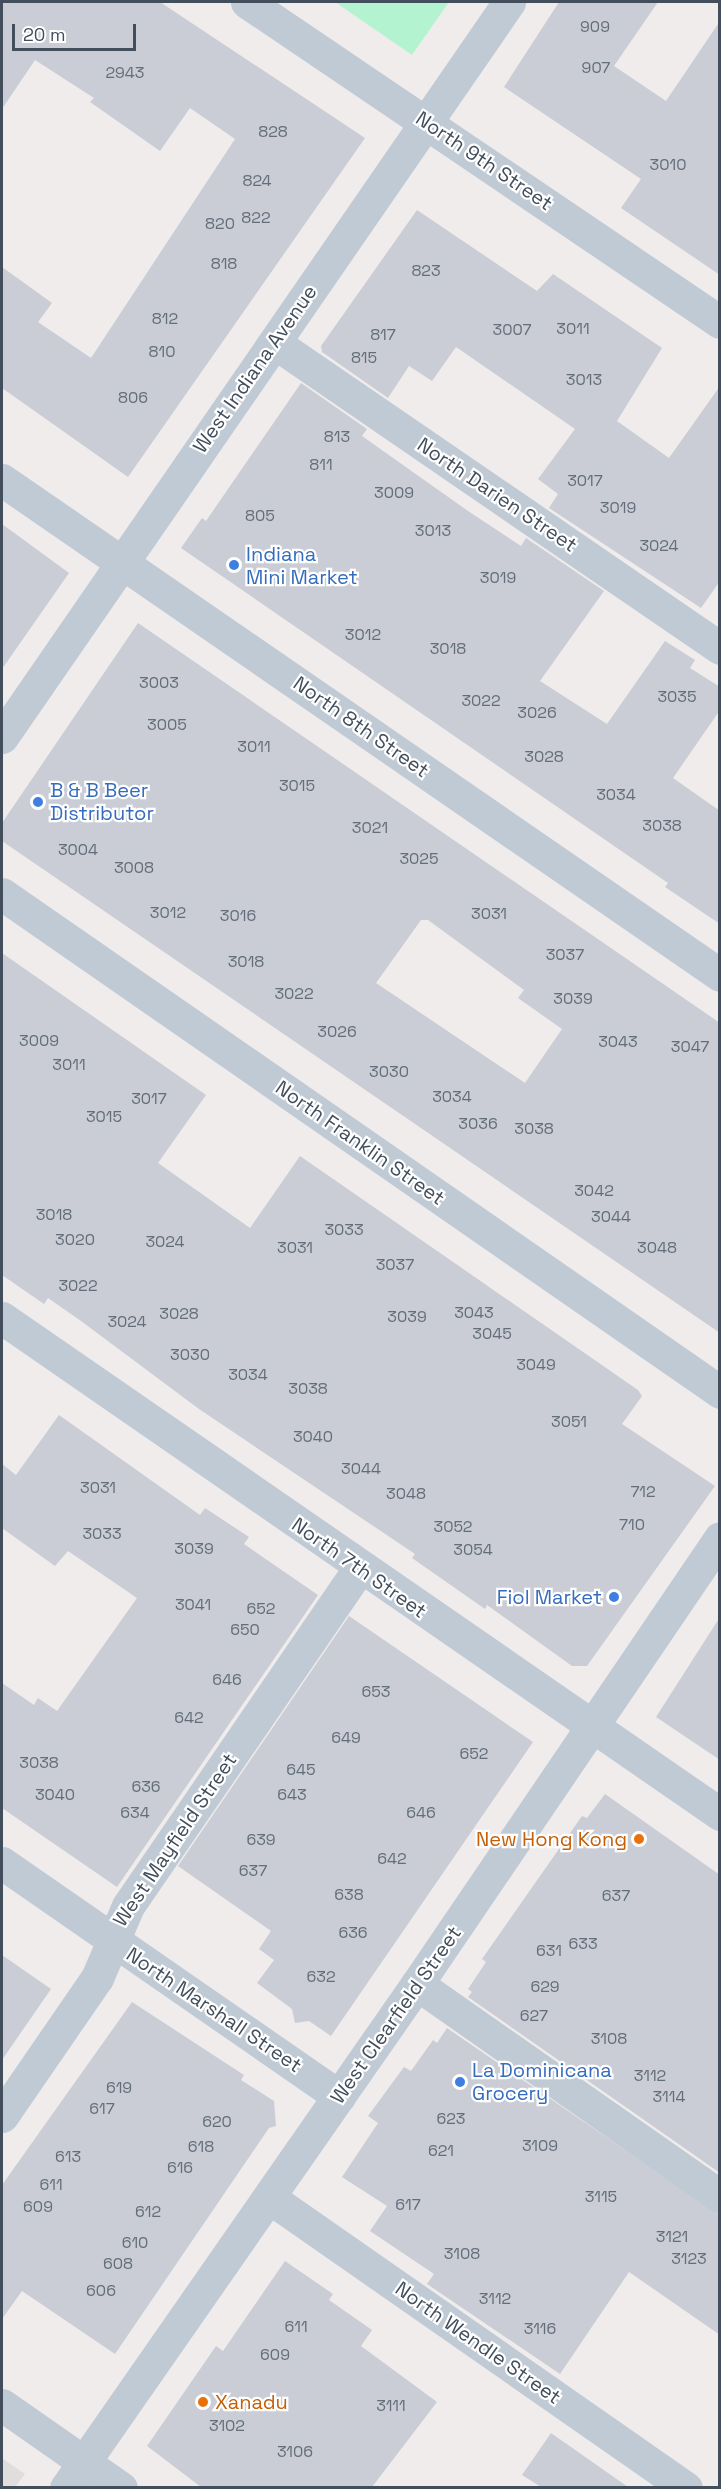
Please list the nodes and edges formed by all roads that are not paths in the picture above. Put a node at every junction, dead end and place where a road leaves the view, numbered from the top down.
1 (248, 2) edge
2 (509, 2) edge
3 (428, 122) junction
4 (720, 322) edge
5 (275, 343) junction
6 (2, 480) edge
7 (120, 560) junction
8 (720, 648) edge
9 (2, 737) edge
10 (2, 894) edge
11 (720, 975) edge
12 (2, 1318) edge
13 (720, 1392) edge
14 (720, 1538) edge
15 (359, 1569) junction
16 (592, 1726) junction
17 (720, 1814) edge
18 (2, 1863) edge
19 (110, 1940) junction
20 (417, 1984) junction
21 (339, 2096) junction
22 (2, 2116) edge
23 (720, 2196) edge
24 (270, 2198) junction
25 (2, 2405) edge
26 (75, 2474) edge
27 (121, 2487) edge
28 (686, 2487) edge

1 - 3 street, North 9th Street
2 - 3 street, West Indiana Avenue
3 - 4 street, North 9th Street
3 - 5 street, West Indiana Avenue
5 - 7 street, West Indiana Avenue
5 - 8 street, North Darien Street
6 - 7 street, North 8th Street
7 - 9 street, West Indiana Avenue
7 - 11 street, North 8th Street
10 - 13 street, North Franklin Street
12 - 15 street, North 7th Street
14 - 16 street, West Clearfield Street
15 - 16 street, North 7th Street
15 - 19 street, West Mayfield Street
16 - 17 street, North 7th Street
16 - 20 street, West Clearfield Street
18 - 19 street, North Marshall Street
19 - 21 street, North Marshall Street
19 - 22 street, West Mayfield Street
20 - 21 street, West Clearfield Street
20 - 23 street
21 - 24 street, West Clearfield Street
24 - 26 street, West Clearfield Street
24 - 28 street, North Wendle Street
25 - 26 street
26 - 27 street

